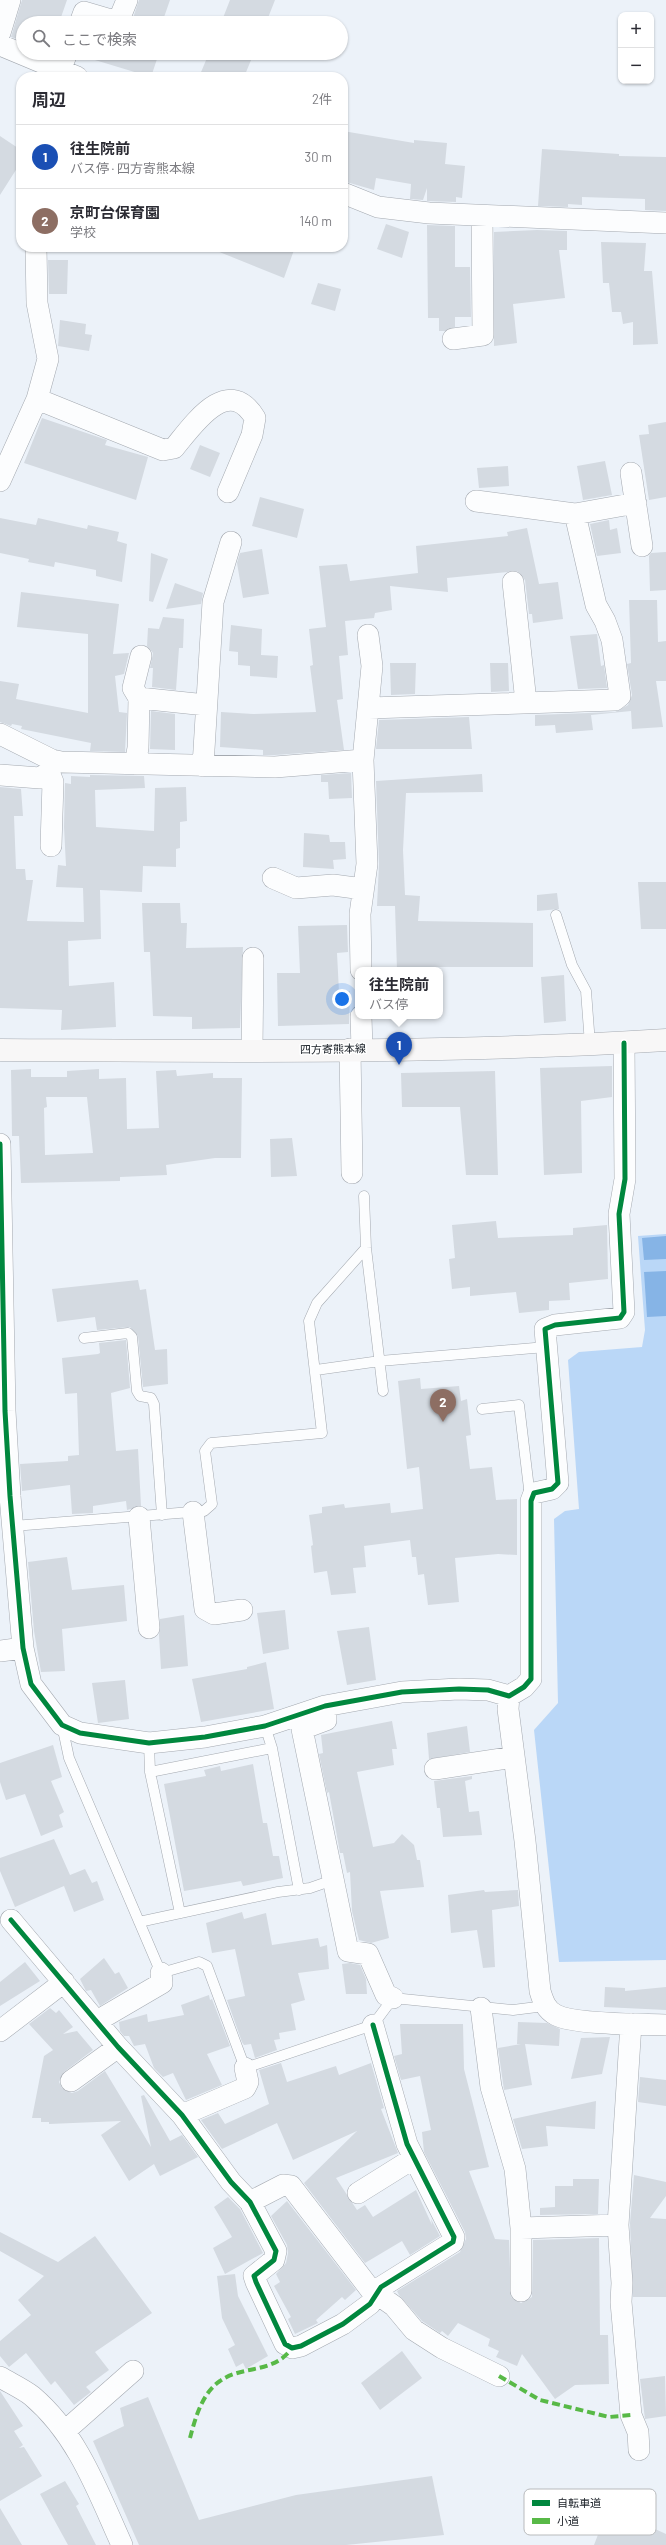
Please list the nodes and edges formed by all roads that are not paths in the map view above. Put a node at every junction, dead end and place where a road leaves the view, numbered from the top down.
1 (10, 0) edge
2 (127, 0) edge
3 (83, 16) edge
4 (98, 16) edge
5 (120, 16) edge
6 (0, 32) edge
7 (0, 45) edge
8 (16, 51) edge
9 (41, 60) edge
10 (68, 70) edge
11 (348, 194) edge
12 (482, 216) junction
13 (666, 223) edge
14 (36, 252) edge
15 (453, 338) dead end
16 (38, 399) junction
17 (631, 472) dead end
18 (0, 481) edge
19 (228, 492) dead end
20 (476, 501) dead end
21 (636, 503) junction
22 (575, 514) junction
23 (231, 542) dead end
24 (642, 546) dead end
25 (513, 582) dead end
26 (368, 635) dead end
27 (141, 656) dead end
28 (139, 698) junction
29 (526, 702) junction
30 (206, 705) junction
31 (369, 708) junction
32 (0, 734) edge
33 (363, 760) junction
34 (135, 764) junction
35 (51, 766) junction
36 (203, 766) junction
37 (0, 775) edge
38 (51, 846) dead end
39 (273, 878) dead end
40 (363, 889) junction
41 (556, 915) dead end
42 (253, 958) dead end
43 (361, 967) edge
44 (361, 1019) edge
45 (666, 1040) edge
46 (624, 1043) junction
47 (590, 1044) junction
48 (356, 1049) junction
49 (0, 1050) edge
50 (252, 1050) junction
51 (0, 1144) edge
52 (352, 1173) dead end
53 (364, 1196) dead end
54 (366, 1248) junction
55 (1, 1255) edge
56 (84, 1338) dead end
57 (546, 1347) junction
58 (380, 1360) junction
59 (316, 1370) junction
60 (383, 1391) dead end
61 (482, 1409) dead end
62 (3, 1411) edge
63 (5, 1497) edge
64 (531, 1501) junction
65 (193, 1512) junction
66 (162, 1515) junction
67 (139, 1517) junction
68 (13, 1526) junction
69 (242, 1610) dead end
70 (149, 1628) dead end
71 (23, 1648) junction
72 (0, 1651) edge
73 (509, 1696) junction
74 (325, 1706) junction
75 (62, 1725) junction
76 (265, 1726) junction
77 (149, 1743) junction
78 (272, 1748) junction
79 (514, 1757) junction
80 (435, 1769) dead end
81 (150, 1772) junction
82 (333, 1880) junction
83 (299, 1890) junction
84 (180, 1914) junction
85 (11, 1920) dead end
86 (139, 1922) junction
87 (161, 1973) junction
88 (64, 1982) junction
89 (393, 1998) junction
90 (545, 2006) junction
91 (481, 2008) junction
92 (98, 2020) junction
93 (631, 2024) junction
94 (373, 2025) junction
95 (666, 2025) edge
96 (0, 2031) edge
97 (118, 2047) junction
98 (245, 2068) junction
99 (71, 2081) dead end
100 (182, 2115) junction
101 (414, 2158) junction
102 (358, 2193) dead end
103 (250, 2202) junction
104 (618, 2225) junction
105 (521, 2228) junction
106 (521, 2291) dead end
107 (377, 2295) junction
108 (133, 2371) dead end
109 (498, 2376) dead end
110 (0, 2377) edge
111 (66, 2431) junction
112 (639, 2450) dead end
113 (122, 2545) edge

1 - 6 street
2 - 5 street
3 - 4 street
7 - 8 street
9 - 10 street
11 - 12 street
12 - 13 street
12 - 15 street
14 - 16 street
16 - 18 street
16 - 19 street
17 - 21 street
20 - 22 street
21 - 22 street
21 - 24 street
22 - 29 street
23 - 30 street
25 - 29 street
26 - 31 street
27 - 28 street
28 - 30 street
28 - 34 street
29 - 31 street
30 - 36 street
31 - 33 street
32 - 35 street
33 - 36 street
33 - 40 street
34 - 35 street
34 - 36 street
35 - 37 street
35 - 38 street
39 - 40 street
40 - 43 street
41 - 47 lane
42 - 50 street
44 - 48 street
45 - 46 main road, 四方寄熊本線
46 - 47 main road, 四方寄熊本線
46 - 57 street
47 - 48 main road, 四方寄熊本線
48 - 50 main road, 四方寄熊本線
48 - 52 street
49 - 50 main road, 四方寄熊本線
51 - 55 street
53 - 54 lane
54 - 58 lane
54 - 59 lane
55 - 62 street
56 - 66 lane
57 - 58 lane
57 - 64 street
58 - 59 lane
58 - 60 lane
59 - 65 lane
61 - 64 lane
62 - 63 street
63 - 68 street
64 - 73 street
65 - 66 lane
65 - 69 street
66 - 67 lane
67 - 68 lane
67 - 70 street
68 - 71 street
71 - 72 street
71 - 75 street
73 - 74 street
73 - 79 street
74 - 76 street
74 - 82 street
75 - 77 street
75 - 86 lane
76 - 77 street
76 - 78 lane
77 - 81 lane
78 - 81 lane
78 - 83 lane
79 - 80 street
79 - 90 street
81 - 84 lane
82 - 83 lane
82 - 89 street
83 - 84 lane
84 - 86 lane
85 - 88 street
86 - 87 lane
87 - 92 street
87 - 98 lane
88 - 92 street
88 - 96 street
89 - 91 lane
89 - 94 lane
90 - 91 lane
90 - 93 street
91 - 105 street
92 - 97 street
93 - 95 street
93 - 104 street
94 - 98 lane
94 - 101 street
97 - 99 street
97 - 100 street
98 - 100 street
100 - 103 street
101 - 102 street
101 - 107 street
103 - 107 street
103 - 107 street
104 - 105 street
104 - 112 street
105 - 106 street
107 - 109 street
108 - 111 street
110 - 111 street
111 - 113 street

